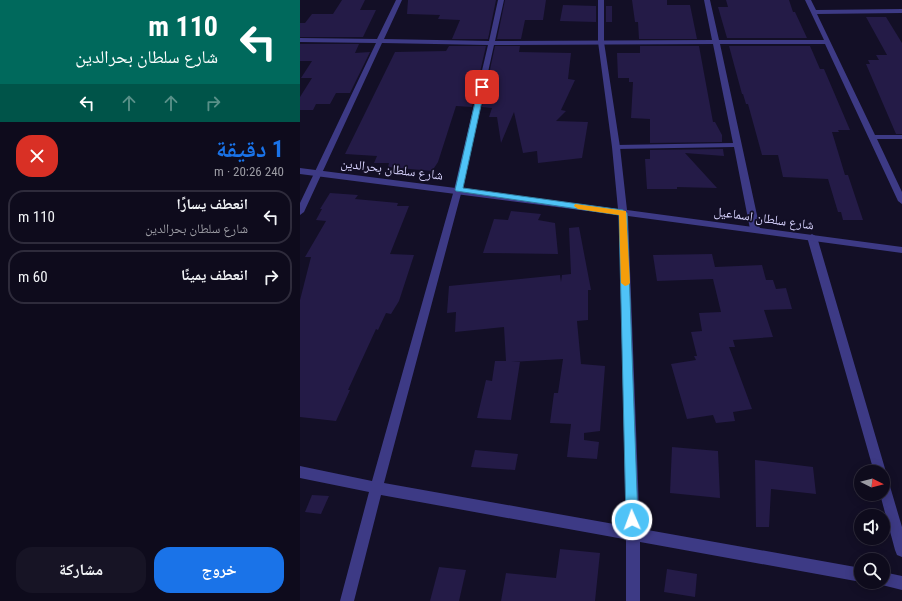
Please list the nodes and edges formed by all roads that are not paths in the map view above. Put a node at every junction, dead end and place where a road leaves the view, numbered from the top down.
1 (399, 0) edge
2 (501, 0) edge
3 (601, 0) edge
4 (707, 0) edge
5 (808, 0) edge
6 (902, 11) edge
7 (814, 12) junction
8 (300, 40) edge
9 (380, 40) junction
10 (601, 42) junction
11 (715, 42) junction
12 (828, 42) junction
13 (492, 43) junction
14 (902, 137) edge
15 (873, 138) junction
16 (737, 145) junction
17 (616, 147) junction
18 (300, 171) edge
19 (319, 173) junction
20 (458, 190) junction
21 (902, 201) edge
22 (300, 212) edge
23 (623, 213) junction
24 (755, 229) junction
25 (812, 237) junction
26 (902, 250) edge
27 (878, 465) edge
28 (300, 472) edge
29 (376, 488) junction
30 (888, 501) edge
31 (632, 535) junction
32 (902, 550) edge
33 (854, 575) edge
34 (890, 580) edge
35 (902, 583) edge
36 (347, 601) edge
37 (633, 601) edge

1 - 9 street
2 - 13 street
3 - 10 street
4 - 11 street
5 - 7 street
6 - 7 street
7 - 12 street
8 - 9 street
9 - 13 street
9 - 19 street
10 - 11 street
10 - 13 street
10 - 17 street
11 - 12 street
11 - 16 street
12 - 15 street
13 - 20 street
14 - 15 street
15 - 21 street
16 - 17 street
16 - 24 street
17 - 23 street
18 - 19 street, شارع سلطان بحرالدين
19 - 20 street, شارع سلطان بحرالدين
19 - 22 street
20 - 23 street, شارع سلطان بحرالدين
20 - 29 street
23 - 24 street, شارع سلطان اسماعيل
23 - 31 street
24 - 25 street, شارع سلطان اسماعيل
25 - 26 street, شارع سلطان اسماعيل
25 - 27 street
28 - 29 street
29 - 31 street
29 - 36 street
30 - 32 street
31 - 33 street
31 - 37 street
34 - 35 street

